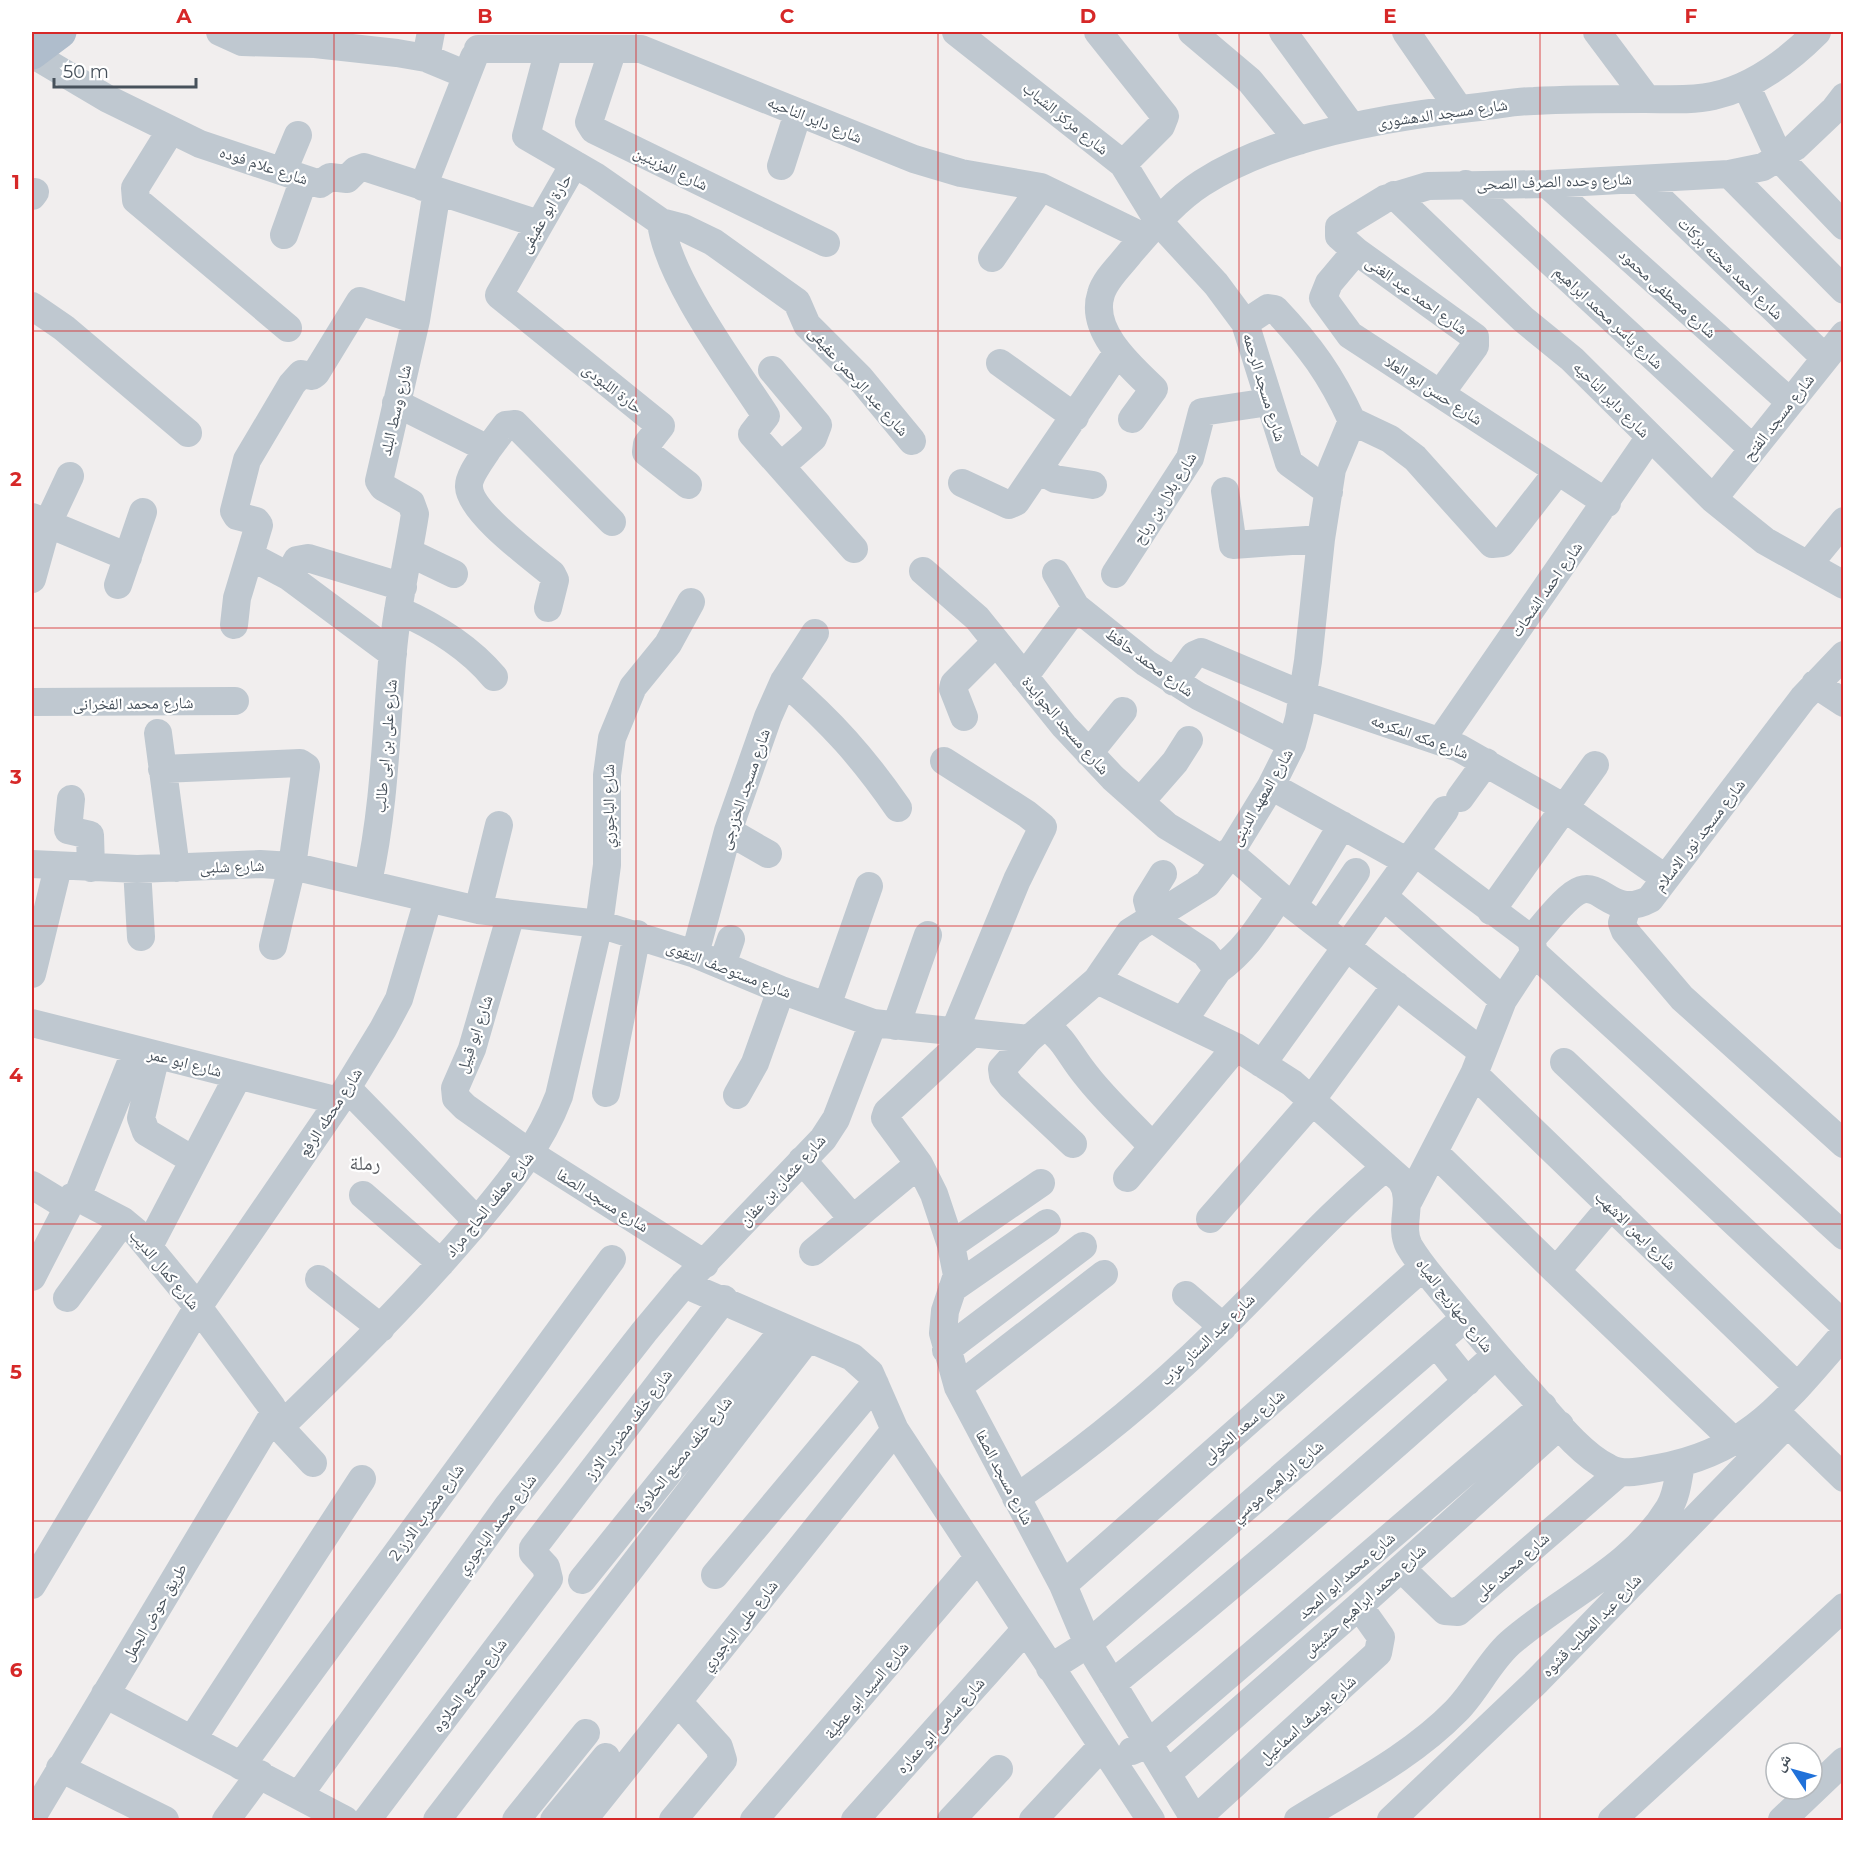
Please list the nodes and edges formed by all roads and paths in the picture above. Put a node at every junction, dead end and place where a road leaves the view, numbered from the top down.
1 (220, 32) edge
2 (956, 32) edge
3 (1098, 32) edge
4 (1192, 32) edge
5 (1283, 32) edge
6 (1406, 32) edge
7 (1597, 32) edge
8 (1817, 32) edge
9 (477, 41) edge
10 (634, 43) edge
11 (39, 44) edge
12 (428, 45) edge
13 (549, 49) junction
14 (467, 75) junction
15 (1746, 85) junction
16 (1647, 99) junction
17 (1459, 109) junction
18 (1840, 109) edge
19 (798, 113) junction
20 (1352, 127) junction
21 (171, 130) junction
22 (297, 135) dead end
23 (1299, 141) junction
24 (1780, 159) junction
25 (574, 164) junction
26 (1123, 164) junction
27 (782, 166) dead end
28 (1730, 174) junction
29 (293, 175) junction
30 (1639, 178) junction
31 (1466, 184) junction
32 (1547, 184) junction
33 (1041, 188) junction
34 (430, 189) junction
35 (1394, 195) junction
36 (661, 222) junction
37 (538, 224) junction
38 (1844, 226) edge
39 (1151, 229) junction
40 (1337, 230) joint
41 (284, 235) dead end
42 (826, 243) dead end
43 (1356, 251) junction
44 (992, 258) dead end
45 (1844, 290) edge
46 (499, 296) joint
47 (32, 306) edge
48 (416, 320) junction
49 (1245, 323) junction
50 (288, 328) dead end
51 (1844, 335) edge
52 (1117, 353) junction
53 (1824, 357) junction
54 (1000, 363) dead end
55 (772, 370) dead end
56 (1440, 394) junction
57 (1269, 402) junction
58 (1790, 402) junction
59 (396, 403) junction
60 (1075, 417) junction
61 (1132, 419) dead end
62 (1352, 421) junction
63 (188, 433) dead end
64 (1650, 437) junction
65 (912, 441) dead end
66 (488, 449) junction
67 (1753, 449) junction
68 (781, 466) junction
69 (1038, 470) junction
70 (1558, 471) junction
71 (70, 476) dead end
72 (962, 483) dead end
73 (688, 485) dead end
74 (1093, 485) dead end
75 (1225, 490) dead end
76 (1329, 492) junction
77 (1713, 499) junction
78 (1606, 503) junction
79 (143, 512) dead end
80 (39, 521) edge
81 (1844, 521) edge
82 (612, 522) dead end
83 (1321, 539) junction
84 (854, 549) dead end
85 (410, 554) junction
86 (250, 556) junction
87 (128, 557) junction
88 (1808, 565) junction
89 (923, 571) dead end
90 (1056, 573) dead end
91 (454, 574) dead end
92 (1115, 574) dead end
93 (288, 576) junction
94 (32, 579) edge
95 (118, 585) dead end
96 (1844, 585) edge
97 (401, 598) junction
98 (691, 602) dead end
99 (1076, 607) junction
100 (548, 608) dead end
101 (234, 625) dead end
102 (815, 633) dead end
103 (996, 642) junction
104 (393, 654) junction
105 (1844, 656) edge
106 (494, 677) dead end
107 (1024, 677) junction
108 (784, 681) junction
109 (1174, 682) junction
110 (1815, 684) junction
111 (1304, 695) junction
112 (235, 701) dead end
113 (32, 702) edge
114 (1844, 703) edge
115 (1123, 711) dead end
116 (964, 717) dead end
117 (158, 733) dead end
118 (1189, 740) dead end
119 (1441, 740) junction
120 (1292, 744) junction
121 (1089, 753) junction
122 (944, 761) dead end
123 (1486, 762) junction
124 (1595, 765) dead end
125 (162, 769) junction
126 (1271, 786) junction
127 (71, 799) dead end
128 (1140, 802) junction
129 (1563, 807) junction
130 (898, 808) dead end
131 (499, 825) dead end
132 (1342, 825) junction
133 (728, 831) junction
134 (768, 854) dead end
135 (1227, 857) junction
136 (1411, 857) junction
137 (45, 865) edge
138 (292, 866) junction
139 (91, 868) junction
140 (176, 868) junction
141 (137, 869) junction
142 (1356, 872) dead end
143 (1163, 874) dead end
144 (1665, 878) junction
145 (368, 882) junction
146 (869, 886) dead end
147 (1383, 896) junction
148 (428, 900) junction
149 (1287, 900) junction
150 (1627, 907) junction
151 (478, 910) junction
152 (1491, 911) junction
153 (511, 915) junction
154 (1152, 918) junction
155 (598, 924) junction
156 (1320, 925) junction
157 (637, 934) junction
158 (928, 935) dead end
159 (141, 937) dead end
160 (273, 946) dead end
161 (1347, 946) junction
162 (1533, 946) junction
163 (695, 954) junction
164 (1218, 970) junction
165 (32, 975) edge
166 (1097, 980) junction
167 (1396, 985) junction
168 (781, 990) junction
169 (1503, 1000) junction
170 (827, 1006) junction
171 (1183, 1021) junction
172 (32, 1023) edge
173 (885, 1024) junction
174 (1037, 1032) junction
175 (963, 1033) junction
176 (1236, 1047) junction
177 (146, 1052) junction
178 (1478, 1062) junction
179 (1564, 1062) dead end
180 (1262, 1064) junction
181 (238, 1076) junction
182 (606, 1093) dead end
183 (343, 1095) junction
184 (737, 1095) dead end
185 (1312, 1100) junction
186 (1073, 1144) dead end
187 (1844, 1144) edge
188 (1153, 1147) junction
189 (1434, 1152) junction
190 (531, 1154) junction
191 (802, 1160) junction
192 (193, 1161) junction
193 (919, 1164) junction
194 (1386, 1167) junction
195 (1127, 1178) dead end
196 (1041, 1183) dead end
197 (32, 1185) edge
198 (363, 1195) dead end
199 (1409, 1200) junction
200 (72, 1202) junction
201 (1611, 1206) junction
202 (853, 1219) junction
203 (1210, 1219) dead end
204 (123, 1221) junction
205 (477, 1221) junction
206 (1047, 1223) dead end
207 (1844, 1236) edge
208 (951, 1245) junction
209 (150, 1246) junction
210 (1083, 1246) dead end
211 (813, 1252) dead end
212 (612, 1259) dead end
213 (441, 1263) junction
214 (705, 1264) junction
215 (1423, 1267) junction
216 (1556, 1271) junction
217 (1104, 1274) dead end
218 (32, 1277) edge
219 (319, 1279) dead end
220 (684, 1284) junction
221 (952, 1289) junction
222 (1186, 1294) dead end
223 (67, 1298) dead end
224 (723, 1299) junction
225 (198, 1307) junction
226 (1465, 1318) junction
227 (1844, 1325) edge
228 (1223, 1327) junction
229 (381, 1328) junction
230 (797, 1333) junction
231 (1844, 1334) edge
232 (1436, 1343) junction
233 (946, 1350) junction
234 (1495, 1356) junction
235 (1467, 1382) junction
236 (876, 1384) junction
237 (1797, 1386) junction
238 (958, 1387) junction
239 (1552, 1415) junction
240 (275, 1418) junction
241 (1781, 1418) junction
242 (895, 1430) junction
243 (1735, 1442) junction
244 (313, 1463) dead end
245 (1681, 1464) junction
246 (1620, 1472) junction
247 (1844, 1478) edge
248 (362, 1479) dead end
249 (1016, 1498) junction
250 (533, 1548) joint
251 (977, 1559) junction
252 (1401, 1568) junction
253 (715, 1575) dead end
254 (582, 1580) dead end
255 (1063, 1585) junction
256 (32, 1586) edge
257 (1359, 1606) junction
258 (1844, 1606) edge
259 (1025, 1630) junction
260 (1088, 1644) junction
261 (1050, 1668) junction
262 (1112, 1684) junction
263 (105, 1694) junction
264 (678, 1702) junction
265 (586, 1733) dead end
266 (193, 1738) junction
267 (1148, 1744) junction
268 (1106, 1753) junction
269 (606, 1757) dead end
270 (1844, 1761) edge
271 (60, 1768) junction
272 (999, 1768) dead end
273 (251, 1770) junction
274 (1167, 1774) junction
275 (299, 1795) junction
276 (33, 1818) edge
277 (1195, 1820) edge
278 (165, 1821) edge
279 (226, 1821) edge
280 (345, 1821) edge
281 (367, 1821) edge
282 (437, 1821) edge
283 (516, 1821) edge
284 (554, 1821) edge
285 (583, 1821) edge
286 (673, 1821) edge
287 (754, 1821) edge
288 (855, 1821) edge
289 (951, 1821) edge
290 (1033, 1821) edge
291 (1151, 1821) edge
292 (1298, 1821) edge
293 (1391, 1821) edge
294 (1612, 1821) edge
295 (1782, 1821) edge

1 - 12 street
2 - 26 street, شارع مركز الشباب
3 - 26 street
4 - 23 street
5 - 20 street
6 - 17 street
7 - 16 street
8 - 15 street, شارع مسجد الدهشورى
9 - 13 street, شارع داير الناحيه
9 - 14 street, شارع وسط البلد
10 - 13 street, شارع داير الناحيه
10 - 19 street, شارع داير الناحيه
10 - 42 street, شارع المزينين
11 - 21 street, شارع علام فوده
12 - 14 street
13 - 25 street, حارة ابو عفيفى
14 - 34 street, شارع وسط البلد
15 - 16 street, شارع مسجد الدهشورى
15 - 24 street
16 - 17 street, شارع مسجد الدهشورى
17 - 20 street, شارع مسجد الدهشورى
18 - 24 street
19 - 27 street
19 - 33 street, شارع داير الناحيه
20 - 23 street, شارع مسجد الدهشورى
21 - 29 street, شارع علام فوده
21 - 50 street
22 - 29 street
23 - 39 street, شارع مسجد الدهشورى
24 - 28 street, شارع وحده الصرف الصحى
24 - 38 street
25 - 36 street, شارع عبد الرحمن عفيفى
25 - 37 street, حارة ابو عفيفى
26 - 39 street, شارع مركز الشباب
28 - 30 street, شارع وحده الصرف الصحى
28 - 45 street
29 - 34 street, شارع علام فوده
29 - 41 street
30 - 32 street, شارع وحده الصرف الصحى
30 - 53 street, شارع احمد شحته بركات
31 - 32 street, شارع وحده الصرف الصحى
31 - 35 street, شارع وحده الصرف الصحى
31 - 67 street, شارع ياسر محمد ابراهيم
32 - 58 street, شارع مصطفى محمود
33 - 39 street, شارع داير الناحيه
33 - 44 street
34 - 37 street, شارع علام فوده
34 - 48 street, شارع وسط البلد
35 - 40 street, شارع وحده الصرف الصحى
35 - 64 street, شارع داير الناحيه
36 - 65 street, شارع عبد الرحمن عفيفى
36 - 68 street
37 - 46 street, حارة ابو عفيفى
39 - 49 street, شارع مسجد الرحمه
39 - 52 street, شارع مسجد الدهشورى
40 - 43 street, شارع احمد عبد الغنى
43 - 56 street, شارع حسن ابو العلا
43 - 56 street, شارع احمد عبد الغنى
46 - 73 street, حارة اللبودى
47 - 63 street
48 - 59 street, شارع وسط البلد
48 - 86 street
49 - 57 street, شارع مسجد الرحمه
49 - 62 street
51 - 53 street, شارع مسجد الفتح
52 - 60 street
52 - 61 street
53 - 58 street, شارع مسجد الفتح
54 - 60 street
55 - 68 street
56 - 70 street, شارع حسن ابو العلا
57 - 76 street, شارع مسجد الرحمه
57 - 92 street, شارع بلال بن رباح
58 - 67 street, شارع مسجد الفتح
59 - 66 street
59 - 85 street, شارع وسط البلد
60 - 69 street
62 - 70 street
62 - 76 street, شارع المعهد الدينى
64 - 77 street, شارع داير الناحيه
64 - 78 street, شارع احمد الشحات
66 - 82 street
66 - 100 street
67 - 77 street, شارع مسجد الفتح
68 - 84 street
69 - 72 street
69 - 74 street
70 - 78 street, شارع حسن ابو العلا
71 - 80 street
75 - 83 street
76 - 83 street, شارع المعهد الدينى
77 - 88 street, شارع داير الناحيه
78 - 119 street, شارع احمد الشحات
79 - 87 street
80 - 87 street
80 - 94 street
81 - 88 street
83 - 111 street, شارع المعهد الدينى
85 - 91 street
85 - 97 street, شارع وسط البلد
86 - 93 street
86 - 101 street
87 - 95 street
88 - 96 street, شارع داير الناحيه
89 - 103 street, شارع مسجد الجوايدة
90 - 99 street, شارع محمد حافظ
93 - 97 street
93 - 104 street
97 - 104 street, شارع على بن ابى طالب
97 - 106 street
98 - 155 street, شارع الباجوري
99 - 107 street
99 - 109 street, شارع محمد حافظ
102 - 108 street, شارع مسجد الخزرجى
103 - 107 street, شارع مسجد الجوايدة
103 - 116 street
104 - 145 street, شارع على بن ابى طالب
105 - 110 street, شارع مسجد نور الاسلام
107 - 121 street, شارع مسجد الجوايدة
108 - 130 street
108 - 133 street, شارع مسجد الخزرجى
109 - 111 street, شارع مكه المكرمه
109 - 120 street, شارع محمد حافظ
110 - 114 street
110 - 144 street, شارع مسجد نور الاسلام
111 - 119 street, شارع مكه المكرمه
111 - 120 street, شارع المعهد الدينى
112 - 113 street, شارع محمد الفخرانى
115 - 121 street
117 - 125 street
118 - 128 street
119 - 123 street, شارع مكه المكرمه
120 - 126 street, شارع المعهد الدينى
121 - 128 street, شارع مسجد الجوايدة
122 - 175 street
123 - 129 street, شارع مكه المكرمه
123 - 136 street
124 - 129 street
125 - 138 street
125 - 140 street
126 - 132 street
126 - 135 street, شارع المعهد الدينى
127 - 139 street
128 - 135 street, شارع مسجد الجوايدة
129 - 144 street, شارع مكه المكرمه
129 - 152 street
131 - 151 street
132 - 136 street
132 - 149 street
133 - 134 street
133 - 163 street, شارع مسجد الخزرجى
135 - 149 street, شارع مسجد الجوايدة
135 - 154 street, شارع المعهد الدينى
136 - 147 street
136 - 152 street
137 - 139 street, شارع شلبى
137 - 165 street
138 - 140 street, شارع شلبى
138 - 145 street, شارع شلبى
138 - 160 street
139 - 141 street, شارع شلبى
140 - 141 street, شارع شلبى
141 - 159 street
142 - 156 street
143 - 154 street
144 - 150 street, شارع مسجد نور الاسلام
145 - 148 street, شارع شلبى
146 - 170 street
147 - 161 street
147 - 169 street
148 - 151 street, شارع مستوصف التقوى
148 - 183 street, شارع محطه الرفع
149 - 156 street, شارع مسجد الجوايدة
149 - 164 street
150 - 162 street
150 - 187 street
151 - 153 street, شارع مستوصف التقوى
152 - 162 street
153 - 155 street, شارع مستوصف التقوى
153 - 190 street, شارع ابو قبيل
154 - 164 street
154 - 166 street, شارع المعهد الدينى
155 - 157 street, شارع مستوصف التقوى
155 - 190 street, شارع معلف الحاج مراد
156 - 161 street, شارع مسجد الجوايدة
157 - 163 street, شارع مستوصف التقوى
157 - 182 street
158 - 173 street, شارع عثمان بن عفان
161 - 167 street
161 - 180 street
162 - 169 street
162 - 207 street
163 - 168 street, شارع مستوصف التقوى
164 - 171 street
166 - 171 street
166 - 174 street, شارع المعهد الدينى
167 - 178 street
167 - 185 street
168 - 170 street, شارع مستوصف التقوى
168 - 184 street
169 - 178 street
170 - 173 street, شارع مستوصف التقوى
171 - 176 street
172 - 177 street, شارع ابو عمر
173 - 175 street, شارع مستوصف التقوى
173 - 191 street, شارع عثمان بن عفان
174 - 175 street, شارع مستوصف التقوى
174 - 186 street, شارع المعهد الدينى
174 - 188 street
175 - 193 street, شارع مسجد الصفا
176 - 180 street
176 - 188 street
177 - 181 street, شارع ابو عمر
177 - 192 street
177 - 200 street
178 - 189 street
178 - 201 street, شارع ايمن الاشهب
179 - 227 street
180 - 185 street
181 - 183 street, شارع ابو عمر
181 - 192 street
183 - 205 street
183 - 225 street, شارع محطه الرفع
185 - 194 street
185 - 203 street
188 - 195 street
189 - 199 street
189 - 216 street
190 - 205 street, شارع معلف الحاج مراد
190 - 214 street, شارع مسجد الصفا
191 - 202 street
191 - 214 street, شارع عثمان بن عفان
192 - 209 street
193 - 202 street
193 - 208 street, شارع مسجد الصفا
194 - 199 street
194 - 228 street, شارع عبد الستار عزب
196 - 208 street
197 - 200 street, شارع كمال الديب
198 - 213 street
199 - 215 street, شارع صهاريج المياه
200 - 204 street, شارع كمال الديب
200 - 218 street
201 - 216 street
201 - 237 street, شارع ايمن الاشهب
202 - 211 street
204 - 209 street, شارع كمال الديب
204 - 223 street
205 - 213 street, شارع معلف الحاج مراد
206 - 221 street
208 - 221 street, شارع مسجد الصفا
209 - 225 street, شارع كمال الديب
210 - 233 street
212 - 273 street, شارع مضرب الارز 2
213 - 229 street, شارع معلف الحاج مراد
214 - 220 street, شارع محمد الباجوري
215 - 226 street, شارع صهاريج المياه
215 - 255 street, شارع سعد الخولى
216 - 243 street
217 - 238 street
219 - 229 street
220 - 224 street
220 - 275 street, شارع محمد الباجوري
221 - 233 street, شارع مسجد الصفا
222 - 228 street
224 - 230 street
224 - 250 street, شارع خلف مضرب الارز
225 - 240 street, شارع كمال الديب
225 - 256 street, شارع محطه الرفع
226 - 232 street, شارع ابراهيم موسي
226 - 234 street, شارع صهاريج المياه
228 - 249 street, شارع عبد الستار عزب
229 - 240 street, شارع معلف الحاج مراد
230 - 236 street
230 - 254 street, شارع خلف مصنع الحلاوة
230 - 282 street
231 - 237 street
232 - 235 street
232 - 260 street, شارع ابراهيم موسي
233 - 238 street, شارع مسجد الصفا
234 - 235 street
234 - 239 street, شارع صهاريج المياه
235 - 262 street
236 - 242 street
236 - 253 street
237 - 241 street
238 - 249 street, شارع مسجد الصفا
239 - 246 street, شارع صهاريج المياه
239 - 252 street, شارع محمد ابراهيم حشيش
239 - 267 street, شارع محمد ابو المجد
240 - 244 street, شارع كمال الديب
240 - 263 street, طريق حوض الجمل
241 - 243 street
241 - 247 street
241 - 293 street, شارع عبد المطلب قشوه
242 - 251 street
242 - 264 street, شارع على الباجوري
243 - 245 street
245 - 246 street
245 - 292 street
246 - 252 street, شارع محمد على
248 - 266 street
249 - 255 street, شارع مسجد الصفا
250 - 281 street, شارع مصنع الحلاوه
251 - 259 street
251 - 287 street, شارع السيد ابو عطية
252 - 257 street, شارع محمد ابراهيم حشيش
255 - 260 street, شارع مسجد الصفا
257 - 274 street, شارع محمد ابراهيم حشيش
257 - 277 street, شارع يوسف اسماعيل
258 - 294 street
259 - 261 street
259 - 288 street, شارع سامى ابو عماره
260 - 261 street, شارع ابراهيم موسي
260 - 262 street, شارع مسجد الصفا
261 - 268 street
262 - 267 street, شارع مسجد الصفا
263 - 266 street
263 - 271 street, طريق حوض الجمل
264 - 285 street, شارع على الباجوري
264 - 286 street
265 - 283 street
266 - 273 street
267 - 268 street, شارع محمد ابو المجد
267 - 274 street, شارع مسجد الصفا
268 - 290 street
268 - 291 street
269 - 284 street
270 - 295 street
271 - 276 street, طريق حوض الجمل
271 - 278 street
272 - 289 street
273 - 275 street
273 - 279 street, شارع مضرب الارز 2
274 - 277 street, شارع مسجد الصفا
275 - 280 street

